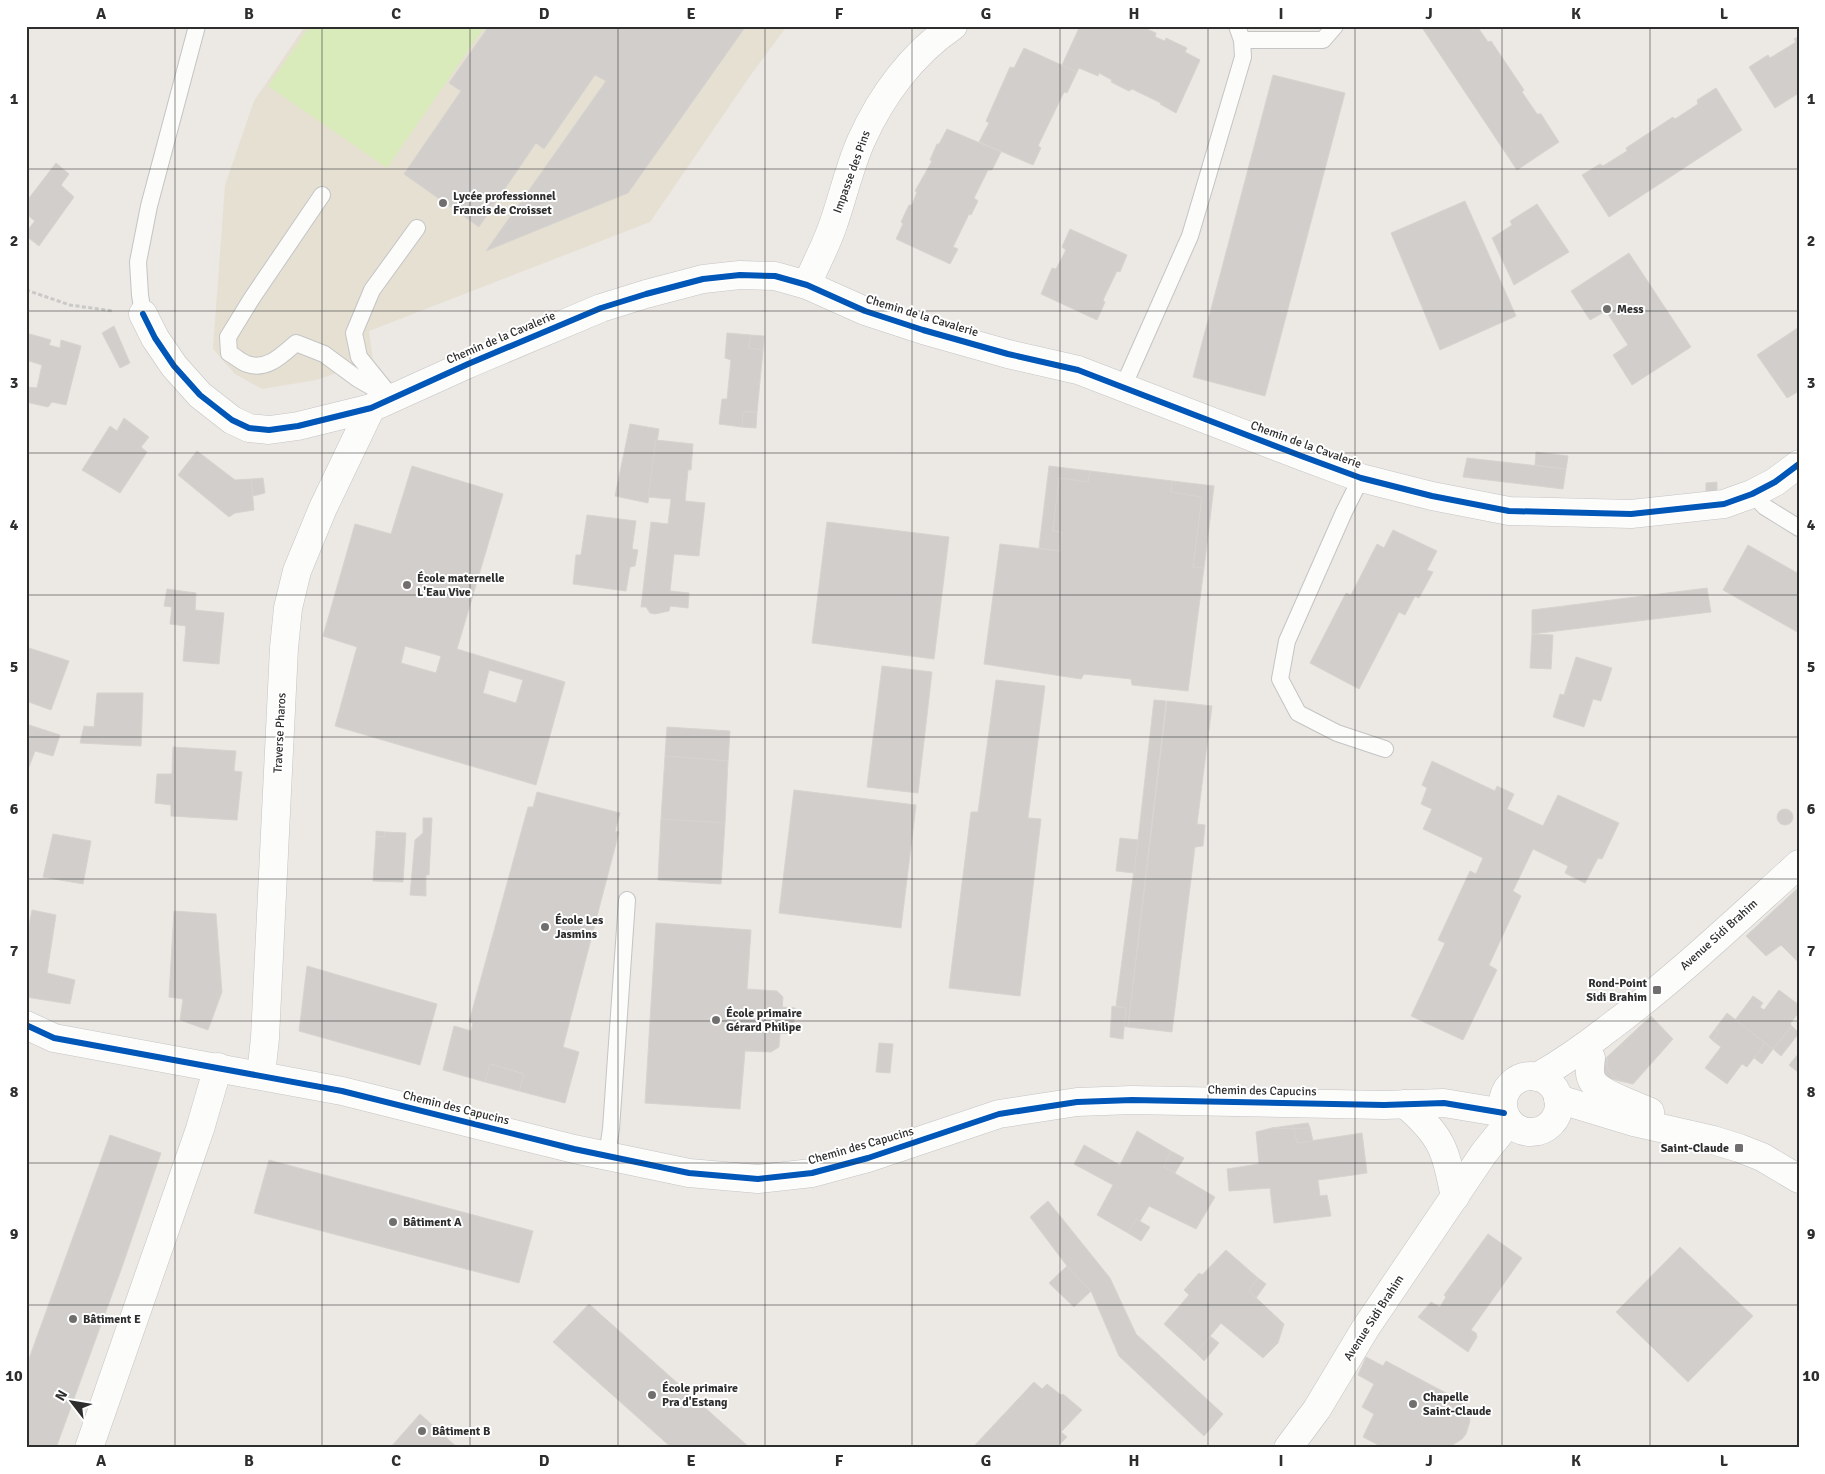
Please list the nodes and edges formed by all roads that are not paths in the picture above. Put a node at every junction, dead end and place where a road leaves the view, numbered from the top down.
1 (197, 26) edge
2 (953, 26) edge
3 (1335, 26) edge
4 (1240, 33) edge
5 (322, 196) dead end
6 (417, 228) dead end
7 (808, 285) junction
8 (143, 314) joint
9 (1123, 387) junction
10 (382, 403) junction
11 (1799, 464) edge
12 (1362, 478) junction
13 (1752, 494) junction
14 (1799, 528) edge
15 (1385, 749) dead end
16 (1799, 864) edge
17 (627, 900) dead end
18 (1639, 1006) junction
19 (26, 1025) edge
20 (1591, 1058) junction
21 (218, 1067) junction
22 (261, 1074) junction
23 (1541, 1088) junction
24 (1444, 1103) junction
25 (1405, 1104) junction
26 (1634, 1122) junction
27 (1522, 1123) junction
28 (1712, 1140) junction
29 (607, 1156) junction
30 (1799, 1179) edge
31 (1458, 1192) junction
32 (89, 1448) edge
33 (1288, 1448) edge

1 - 8 lane
2 - 7 street, Impasse des Pins
3 - 4 lane
4 - 9 lane
5 - 10 lane
6 - 10 lane
7 - 9 street, Chemin de la Cavalerie
7 - 10 street, Chemin de la Cavalerie
8 - 10 street, Chemin de la Cavalerie
9 - 12 street, Chemin de la Cavalerie
10 - 22 street, Traverse Pharos
11 - 13 street, Chemin de la Cavalerie
12 - 13 street, Chemin de la Cavalerie
12 - 15 lane
13 - 14 lane
16 - 18 street, Avenue Sidi Brahim
17 - 29 lane
18 - 20 street, Avenue Sidi Brahim
18 - 23 street, Avenue Sidi Brahim
19 - 21 street, Chemin des Capucins
20 - 23 street, Avenue Sidi Brahim
20 - 28 street
21 - 22 street, Chemin des Capucins
21 - 32 street
22 - 29 street, Chemin des Capucins
23 - 24 street, Chemin des Capucins
23 - 26 street, Chemin des Capucins
23 - 27 street
23 - 27 street
24 - 25 street, Chemin des Capucins
24 - 27 street, Chemin des Capucins
25 - 29 street, Chemin des Capucins
25 - 31 street
26 - 27 street, Chemin des Capucins
26 - 28 street, Chemin des Capucins
27 - 31 street, Avenue Sidi Brahim
28 - 30 street, Chemin des Capucins
31 - 33 street, Avenue Sidi Brahim

